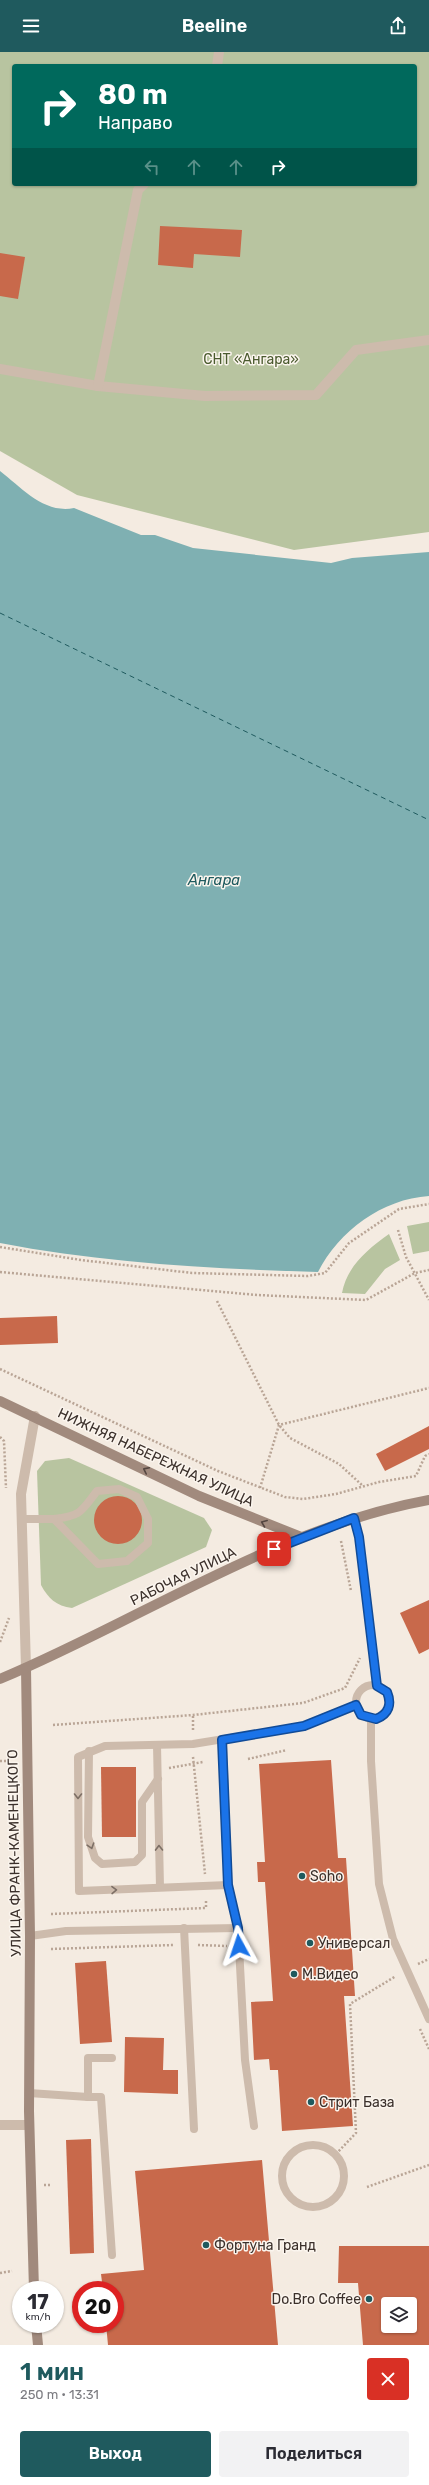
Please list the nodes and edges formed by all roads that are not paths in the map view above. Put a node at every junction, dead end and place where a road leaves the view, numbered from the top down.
1 (219, 52) edge
2 (217, 64) edge
3 (142, 186) edge
4 (429, 340) edge
5 (0, 369) edge
6 (98, 386) junction
7 (0, 1401) edge
8 (35, 1416) junction
9 (429, 1500) edge
10 (354, 1518) junction
11 (22, 1519) junction
12 (54, 1519) junction
13 (300, 1537) junction
14 (26, 1668) junction
15 (0, 1679) edge
16 (377, 1686) junction
17 (356, 1705) junction
18 (371, 1719) junction
19 (222, 1740) junction
20 (157, 1745) junction
21 (88, 1751) junction
22 (158, 1780) junction
23 (228, 1885) junction
24 (160, 1887) junction
25 (184, 1928) junction
26 (238, 1928) junction
27 (30, 1936) junction
28 (429, 2019) edge
29 (112, 2058) dead end
30 (29, 2093) junction
31 (88, 2096) junction
32 (0, 2125) edge
33 (29, 2125) junction
34 (254, 2126) dead end
35 (194, 2129) dead end
36 (336, 2154) joint
37 (112, 2255) dead end
38 (34, 2281) edge
39 (37, 2333) edge
40 (38, 2345) edge

1 - 2 street
3 - 6 street
4 - 6 street
5 - 6 street
7 - 8 main road, НИЖНЯЯ НАБЕРЕЖНАЯ УЛИЦА
8 - 11 street, УЛИЦА ФРАНК-КАМЕНЕЦКОГО
13 -> 8 main road, НИЖНЯЯ НАБЕРЕЖНАЯ УЛИЦА
9 - 10 main road, РАБОЧАЯ УЛИЦА
10 - 13 main road, РАБОЧАЯ УЛИЦА
10 - 16 lane
11 - 12 lane
11 - 14 street, УЛИЦА ФРАНК-КАМЕНЕЦКОГО
12 - 12 lane
13 - 14 main road, РАБОЧАЯ УЛИЦА
14 - 15 main road, РАБОЧАЯ УЛИЦА
14 - 27 main road, УЛИЦА ФРАНК-КАМЕНЕЦКОГО
16 - 17 lane
16 - 18 lane
17 - 18 lane
17 - 19 lane
18 - 28 lane
19 - 20 lane
19 - 23 lane
20 - 21 lane
20 - 22 lane
21 -> 22 lane
21 -> 24 lane
24 -> 22 lane
23 - 24 lane
23 - 26 lane
25 - 26 lane
25 - 27 lane
25 - 35 lane
26 - 34 lane
27 - 30 main road, УЛИЦА ФРАНК-КАМЕНЕЦКОГО
29 - 31 lane
30 - 31 lane
30 - 33 main road, УЛИЦА ФРАНК-КАМЕНЕЦКОГО
31 - 37 lane
32 - 33 street
33 - 38 main road, УЛИЦА ФРАНК-КАМЕНЕЦКОГО
36 - 36 lane
39 - 40 main road

